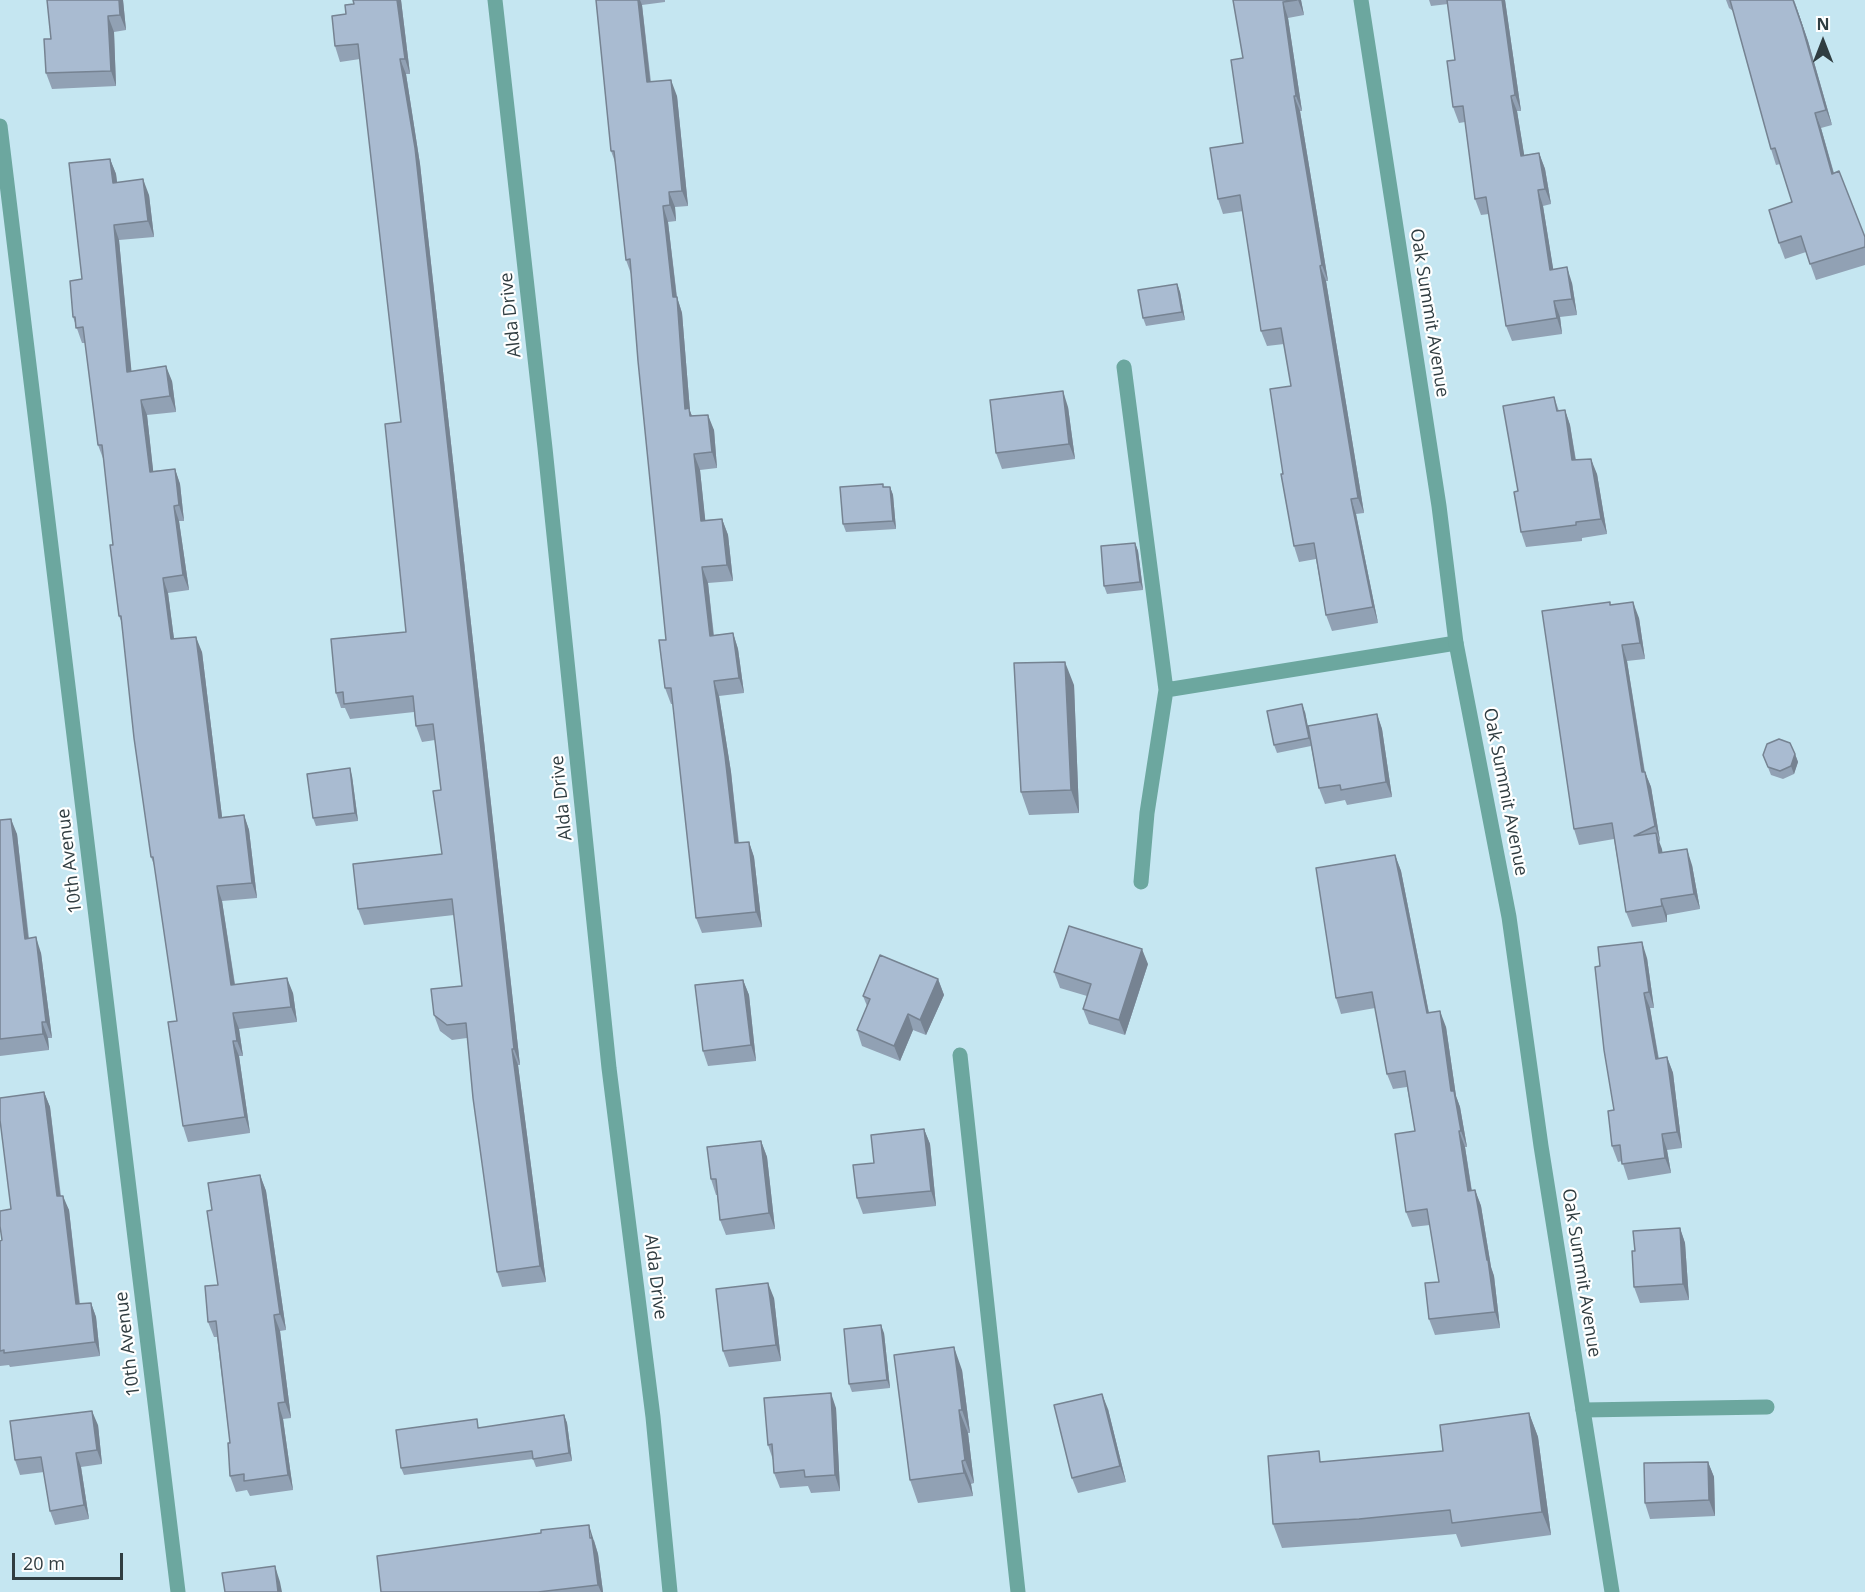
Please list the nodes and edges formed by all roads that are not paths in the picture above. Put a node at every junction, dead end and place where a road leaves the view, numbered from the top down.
1 (495, 0) edge
2 (1361, 0) edge
3 (0, 126) edge
4 (1125, 367) dead end
5 (1456, 643) junction
6 (1166, 690) junction
7 (1141, 882) dead end
8 (960, 1055) dead end
9 (1767, 1407) dead end
10 (1583, 1410) junction
11 (178, 1592) edge
12 (670, 1592) edge
13 (1018, 1592) edge
14 (1612, 1592) edge

1 - 12 street, Alda Drive
2 - 5 street, Oak Summit Avenue
3 - 11 street, 10th Avenue
4 - 6 street
5 - 6 street
5 - 10 street, Oak Summit Avenue
6 - 7 street
8 - 13 street
9 - 10 street
10 - 14 street, Oak Summit Avenue

